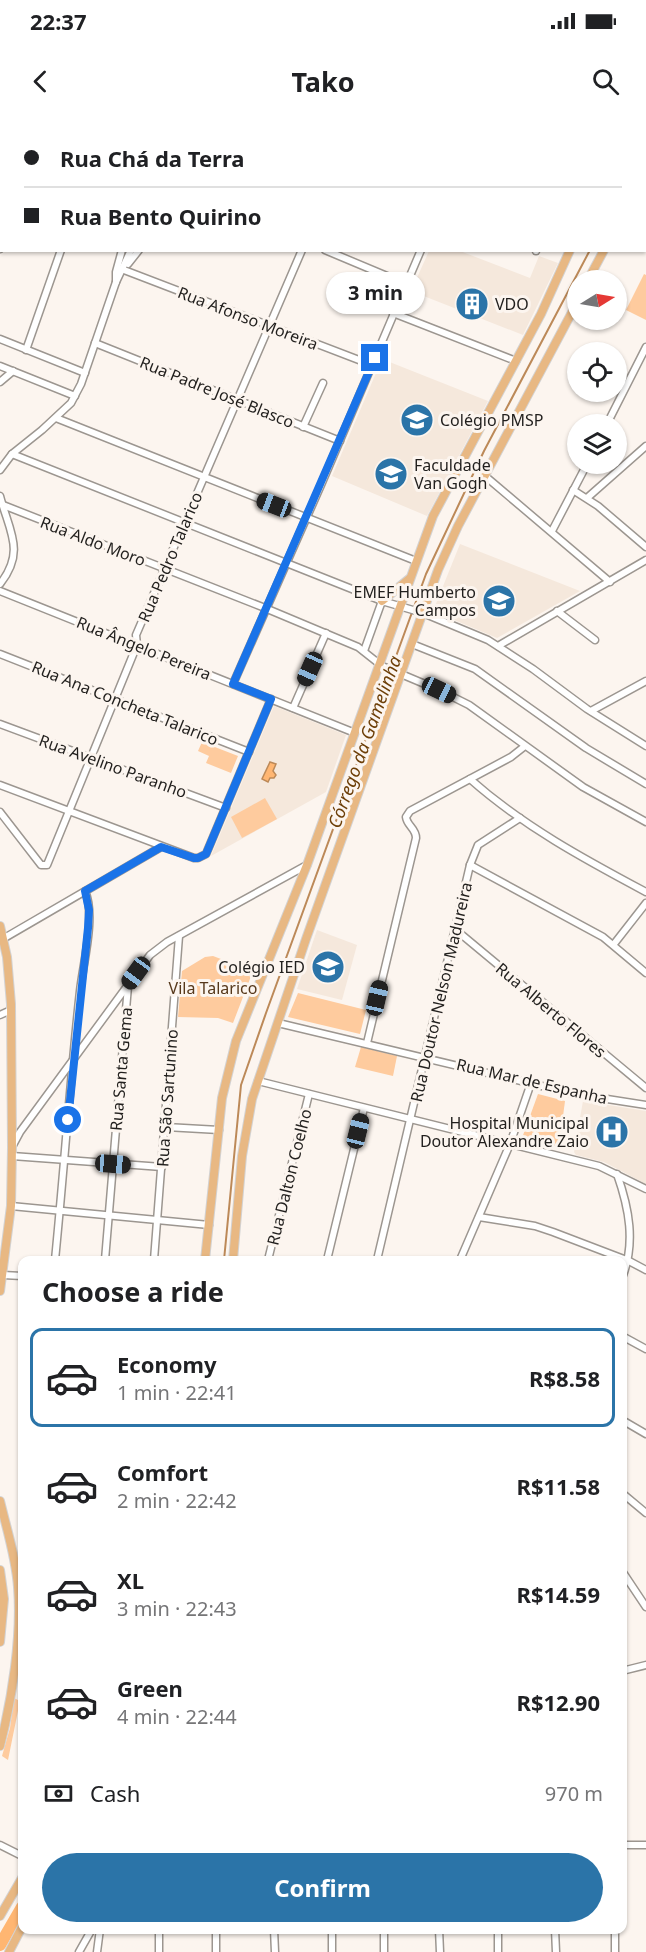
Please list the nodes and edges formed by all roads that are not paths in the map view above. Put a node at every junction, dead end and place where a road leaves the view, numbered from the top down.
1 (60, 252) edge
2 (121, 252) edge
3 (130, 252) edge
4 (138, 252) edge
5 (301, 252) edge
6 (330, 252) edge
7 (420, 252) edge
8 (569, 252) edge
9 (603, 252) edge
10 (124, 270) junction
11 (593, 270) edge
12 (116, 282) junction
13 (406, 284) junction
14 (393, 314) junction
15 (567, 321) edge
16 (270, 326) junction
17 (0, 339) edge
18 (95, 343) junction
19 (646, 347) edge
20 (26, 350) junction
21 (516, 361) junction
22 (372, 365) junction
23 (0, 366) edge
24 (13, 370) junction
25 (85, 373) junction
26 (0, 382) edge
27 (323, 383) dead end
28 (75, 396) junction
29 (237, 401) junction
30 (612, 414) edge
31 (56, 418) junction
32 (303, 427) junction
33 (340, 441) junction
34 (646, 446) edge
35 (12, 454) junction
36 (0, 470) edge
37 (582, 474) edge
38 (484, 476) junction
39 (204, 477) junction
40 (573, 490) junction
41 (0, 496) edge
42 (587, 498) junction
43 (3, 506) junction
44 (306, 517) junction
45 (185, 523) junction
46 (552, 531) junction
47 (645, 543) edge
48 (646, 560) edge
49 (416, 561) junction
50 (285, 563) junction
51 (166, 568) junction
52 (410, 578) junction
53 (610, 582) junction
54 (0, 584) edge
55 (0, 591) edge
56 (382, 601) junction
57 (402, 607) junction
58 (265, 608) junction
59 (557, 611) junction
60 (420, 612) junction
61 (326, 633) junction
62 (595, 640) dead end
63 (412, 644) junction
64 (137, 645) junction
65 (498, 646) junction
66 (364, 651) junction
67 (0, 654) edge
68 (380, 666) junction
69 (399, 674) junction
70 (646, 681) edge
71 (233, 684) junction
72 (116, 699) junction
73 (271, 699) junction
74 (293, 708) junction
75 (591, 711) junction
76 (0, 724) edge
77 (355, 733) junction
78 (646, 746) edge
79 (525, 747) junction
80 (249, 752) junction
81 (91, 759) junction
82 (470, 779) junction
83 (646, 783) edge
84 (0, 785) edge
85 (226, 808) junction
86 (0, 812) edge
87 (69, 812) junction
88 (520, 818) junction
89 (646, 822) edge
90 (161, 847) junction
91 (307, 865) junction
92 (470, 865) junction
93 (85, 891) junction
94 (646, 892) edge
95 (646, 903) edge
96 (0, 926) edge
97 (456, 930) junction
98 (179, 936) junction
99 (2, 939) edge
100 (614, 944) junction
101 (646, 973) edge
102 (128, 985) junction
103 (11, 1010) junction
104 (0, 1015) edge
105 (278, 1023) junction
106 (367, 1043) junction
107 (426, 1057) junction
108 (73, 1060) junction
109 (258, 1081) junction
110 (531, 1083) junction
111 (646, 1088) edge
112 (309, 1094) junction
113 (646, 1105) edge
114 (364, 1108) junction
115 (411, 1120) junction
116 (166, 1127) junction
117 (219, 1130) junction
118 (510, 1144) junction
119 (12, 1151) junction
120 (64, 1160) junction
121 (113, 1164) junction
122 (162, 1167) junction
123 (616, 1173) junction
124 (646, 1189) edge
125 (10, 1206) junction
126 (60, 1211) junction
127 (109, 1216) junction
128 (479, 1217) junction
129 (158, 1220) junction
130 (209, 1225) junction
131 (55, 1256) edge
132 (105, 1256) edge
133 (154, 1256) edge
134 (205, 1256) edge
135 (233, 1256) edge
136 (269, 1256) edge
137 (328, 1256) edge
138 (378, 1256) edge
139 (462, 1256) edge
140 (616, 1256) edge
141 (629, 1261) junction
142 (627, 1266) edge
143 (646, 1270) edge
144 (1, 1274) edge
145 (18, 1276) edge
146 (0, 1291) edge
147 (627, 1339) edge
148 (646, 1349) edge
149 (627, 1423) edge
150 (646, 1434) edge
151 (627, 1497) edge
152 (0, 1502) edge
153 (646, 1512) edge
154 (0, 1570) edge
155 (18, 1578) edge
156 (627, 1578) edge
157 (2, 1599) edge
158 (646, 1607) edge
159 (0, 1642) edge
160 (18, 1652) edge
161 (646, 1665) edge
162 (627, 1670) edge
163 (0, 1746) edge
164 (0, 1845) edge
165 (627, 1845) edge
166 (646, 1845) edge
167 (18, 1854) edge
168 (18, 1885) edge
169 (0, 1916) edge
170 (19, 1934) edge
171 (89, 1934) edge
172 (99, 1934) edge
173 (159, 1934) edge
174 (216, 1934) edge
175 (274, 1934) edge
176 (332, 1934) edge
177 (384, 1934) edge
178 (440, 1934) edge
179 (498, 1934) edge
180 (555, 1934) edge
181 (615, 1934) edge
182 (9, 1952) edge
183 (79, 1952) edge
184 (97, 1952) edge
185 (159, 1952) edge
186 (216, 1952) edge
187 (275, 1952) edge
188 (332, 1952) edge
189 (384, 1952) edge
190 (440, 1952) edge
191 (498, 1952) edge
192 (556, 1952) edge
193 (615, 1952) edge

1 - 20 street
2 - 12 street
3 - 10 street
4 - 10 street
5 - 16 street, Rua Pedro Talarico
6 - 13 street
7 - 13 street
8 - 21 main road
9 - 11 main road
10 - 12 street
10 - 16 street, Rua Afonso Moreira
12 - 18 street
13 - 14 street
14 - 21 street
14 - 22 street
15 - 38 main road
16 - 22 street, Rua Afonso Moreira
16 - 29 street, Rua Pedro Talarico
17 - 20 street
18 - 25 street
18 - 29 street, Rua Padre José Blasco
19 - 30 street
20 - 25 street
21 - 49 main road
22 - 33 street
23 - 24 street
24 - 26 street
24 - 28 street
25 - 28 street
27 - 32 street
28 - 31 street
29 - 32 street, Rua Padre José Blasco
29 - 39 street, Rua Pedro Talarico
31 - 35 street
31 - 39 street
32 - 33 street, Rua Padre José Blasco
33 - 44 street
34 - 42 street
35 - 36 street
35 - 45 street
37 - 40 street
38 - 46 street
38 - 60 main road
39 - 44 street
39 - 45 street, Rua Pedro Talarico
40 - 42 street
40 - 46 street
41 - 43 street
42 - 47 street
43 - 51 street, Rua Aldo Moro
43 - 54 street
44 - 49 street
44 - 50 street
45 - 50 street
45 - 51 street, Rua Pedro Talarico
46 - 53 street
48 - 53 street
49 - 52 main road
50 - 56 street
50 - 58 street
51 - 58 street, Rua Aldo Moro
51 - 64 street, Rua Pedro Talarico
52 - 56 main road
52 - 57 main road
53 - 59 street
55 - 64 street, Rua Ângelo Pereira
56 - 57 street
56 - 66 street
57 - 60 street
57 - 68 main road
58 - 61 street, Rua Aldo Moro
58 - 71 street
59 - 62 street
59 - 65 street
60 - 63 main road
60 - 65 street
61 - 66 street, Rua Aldo Moro
61 - 74 street
63 - 69 main road
63 - 83 street
64 - 71 street, Rua Ângelo Pereira
64 - 72 street, Rua Pedro Talarico
65 - 75 street
66 - 68 street, Rua Aldo Moro
67 - 72 street, Rua Ana Concheta Talarico
68 - 69 street, Rua Aldo Moro
68 - 77 main road
69 - 79 street, Rua Aldo Moro
69 - 105 main road
70 - 75 street
71 - 73 street, Rua Ângelo Pereira
72 - 80 street, Rua Ana Concheta Talarico
72 - 81 street, Rua Pedro Talarico
73 - 74 street, Rua Ângelo Pereira
73 - 80 street
74 - 77 street, Rua Ângelo Pereira
75 - 78 street
76 - 81 street, Rua Avelino Paranho
77 - 91 main road
79 - 82 street
79 - 89 street, Rua Aldo Moro
80 - 85 street
81 - 85 street, Rua Avelino Paranho
81 - 87 street, Rua Pedro Talarico
82 - 88 street
82 - 106 street
84 - 87 street
85 - 90 street
86 - 87 street, Rua Pedro Talarico
87 - 90 street
88 - 92 street, Rua Doutor Nelson Madureira
88 - 94 street
90 - 93 street
91 - 98 street
91 - 117 main road
92 - 97 street, Rua Doutor Nelson Madureira
92 - 100 street
93 - 99 street
93 - 108 street
95 - 100 street
96 - 99 main road
97 - 107 street, Rua Doutor Nelson Madureira
97 - 111 street, Rua Alberto Flores
98 - 102 street
98 - 116 street, Rua São Sartunino
99 - 103 main road
100 - 101 street
102 - 108 street
102 - 121 street, Rua Santa Gema
103 - 104 street
103 - 119 main road
105 - 106 street, Rua Mar de Espanha
105 - 109 main road
106 - 107 street, Rua Mar de Espanha
107 - 110 street, Rua Mar de Espanha
107 - 115 street, Rua Doutor Nelson Madureira
108 - 119 street
108 - 120 street
109 - 112 street
109 - 135 main road
110 - 113 street, Rua Mar de Espanha
110 - 118 street
112 - 114 street
112 - 136 street, Rua Dalton Coelho
114 - 115 street
114 - 137 street
115 - 118 street
115 - 138 street, Rua Doutor Nelson Madureira
116 - 117 street
116 - 122 street, Rua São Sartunino
117 - 130 main road
118 - 123 street
118 - 128 street
119 - 120 street
119 - 125 main road
120 - 121 street
120 - 126 street
121 - 122 street
121 - 127 street, Rua Santa Gema
122 - 129 street, Rua São Sartunino
123 - 124 street
123 - 141 street
125 - 126 street
125 - 144 main road
126 - 127 street
126 - 131 street
127 - 129 street
127 - 132 street, Rua Santa Gema
128 - 139 street
128 - 140 street
129 - 130 street
129 - 133 street, Rua São Sartunino
130 - 134 main road
141 - 142 street
141 - 143 street
144 - 145 street
144 - 146 main road
147 - 148 street
149 - 150 street
151 - 153 street
152 - 155 main road
154 - 157 main road
156 - 158 street
157 - 159 main road
160 - 163 main road
161 - 162 street
164 - 167 street
165 - 166 street
168 - 169 main road
170 - 182 main road
171 - 183 street
172 - 184 street
173 - 185 street
174 - 186 street
175 - 187 street
176 - 188 street
177 - 189 street
178 - 190 street
179 - 191 street
180 - 192 street
181 - 193 street

